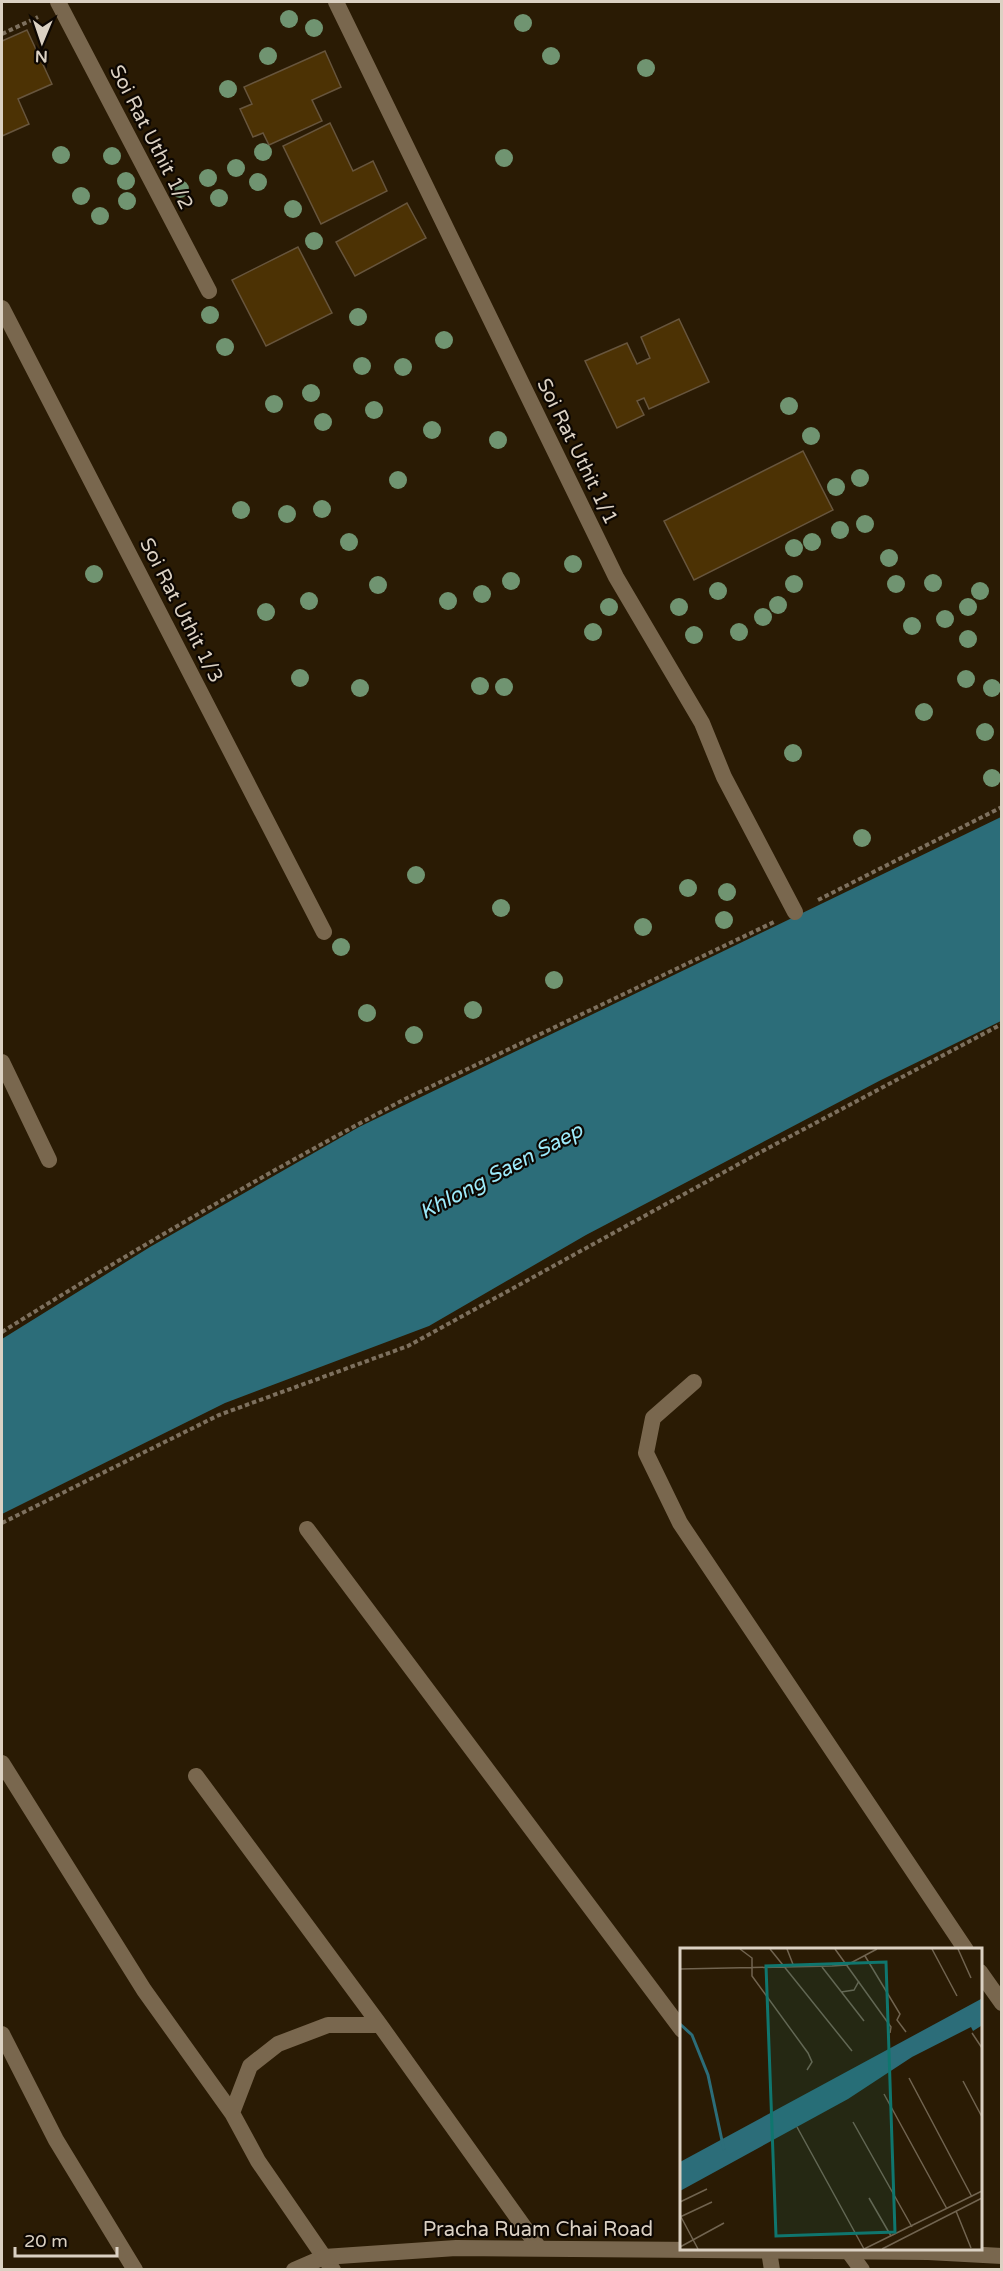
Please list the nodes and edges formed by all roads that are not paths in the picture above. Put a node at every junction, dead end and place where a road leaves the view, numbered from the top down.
1 (58, 2) edge
2 (336, 2) edge
3 (208, 291) dead end
4 (2, 308) edge
5 (795, 912) road end
6 (324, 932) dead end
7 (2, 1062) edge
8 (49, 1160) dead end
9 (694, 1382) dead end
10 (307, 1529) dead end
11 (2, 1763) edge
12 (196, 1776) dead end
13 (965, 1948) edge
14 (982, 1973) edge
15 (1002, 2003) edge
16 (380, 2025) junction
17 (680, 2027) edge
18 (2, 2034) edge
19 (231, 2113) junction
20 (539, 2248) junction
21 (680, 2250) edge
22 (692, 2250) edge
23 (847, 2250) edge
24 (769, 2251) junction
25 (1002, 2256) edge
26 (328, 2263) edge
27 (135, 2270) edge
28 (294, 2270) edge
29 (772, 2270) edge
30 (862, 2270) edge

1 - 3 street, Soi Rat Uthit 1/2
2 - 5 street, Soi Rat Uthit 1/1
4 - 6 street, Soi Rat Uthit 1/3
7 - 8 street
9 - 13 street
10 - 17 street
11 - 19 street
12 - 16 street
14 - 15 street
16 - 19 street
16 - 20 street
18 - 27 street
19 - 26 street
20 - 21 street, Pracha Ruam Chai Road
20 - 26 street, Pracha Ruam Chai Road
22 - 24 street, Pracha Ruam Chai Road
23 - 24 street, Pracha Ruam Chai Road
23 - 25 street, Pracha Ruam Chai Road
23 - 30 street
24 - 29 street
26 - 28 street, Pracha Ruam Chai Road

